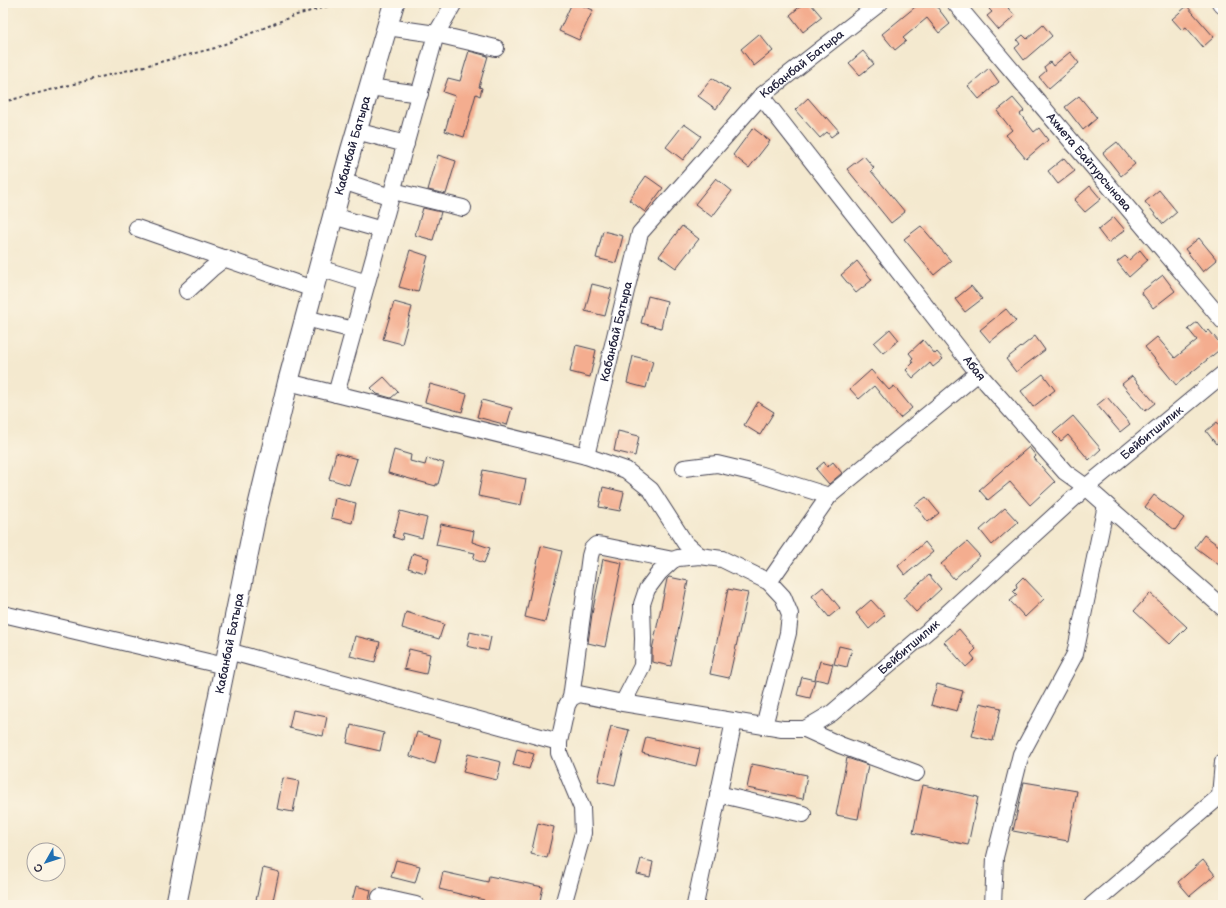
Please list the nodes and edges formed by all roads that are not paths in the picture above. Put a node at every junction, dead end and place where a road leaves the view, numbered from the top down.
1 (394, 3) edge
2 (454, 3) edge
3 (880, 3) edge
4 (955, 3) edge
5 (1220, 3) edge
6 (1223, 6) edge
7 (387, 27) junction
8 (436, 34) junction
9 (496, 48) dead end
10 (369, 87) junction
11 (420, 94) junction
12 (761, 96) junction
13 (356, 132) junction
14 (406, 144) junction
15 (342, 181) junction
16 (392, 194) junction
17 (464, 208) dead end
18 (333, 216) junction
19 (137, 228) dead end
20 (382, 230) junction
21 (225, 258) junction
22 (319, 268) junction
23 (367, 283) junction
24 (313, 289) junction
25 (187, 291) dead end
26 (305, 318) junction
27 (1223, 321) edge
28 (354, 330) junction
29 (978, 373) junction
30 (1223, 374) edge
31 (288, 382) junction
32 (336, 394) junction
33 (586, 456) junction
34 (684, 468) dead end
35 (1086, 487) junction
36 (829, 496) junction
37 (1106, 505) junction
38 (700, 556) junction
39 (673, 560) junction
40 (769, 582) junction
41 (1223, 608) edge
42 (3, 614) edge
43 (226, 658) junction
44 (571, 698) junction
45 (622, 703) junction
46 (734, 721) junction
47 (764, 726) junction
48 (805, 729) junction
49 (559, 742) junction
50 (1223, 762) edge
51 (916, 773) dead end
52 (718, 794) junction
53 (802, 814) dead end
54 (380, 897) dead end
55 (176, 905) edge
56 (416, 905) edge
57 (563, 905) edge
58 (695, 905) edge
59 (994, 905) edge
60 (1092, 905) edge

1 - 7 main road, Кабанбай Батыра
2 - 8 street
3 - 12 street, Кабанбай Батыра
4 - 27 street, Ахмета Байтурсынова
5 - 6 street
7 - 8 street
7 - 10 main road, Кабанбай Батыра
8 - 9 street
8 - 11 street
10 - 11 street
10 - 13 main road, Кабанбай Батыра
11 - 14 street
12 - 29 street, Абая
12 - 33 street, Кабанбай Батыра
13 - 14 street
13 - 15 main road, Кабанбай Батыра
14 - 16 street
15 - 16 street
15 - 18 main road, Кабанбай Батыра
16 - 17 street
16 - 20 street
18 - 20 street
18 - 22 main road, Кабанбай Батыра
19 - 21 street
20 - 23 street
21 - 24 street
21 - 25 street
22 - 23 street
22 - 24 main road, Кабанбай Батыра
23 - 28 street
24 - 26 main road, Кабанбай Батыра
26 - 28 street
26 - 31 main road, Кабанбай Батыра
28 - 32 street
29 - 35 street, Абая
29 - 36 street
30 - 35 street, Бейбитшилик
31 - 32 street
31 - 43 main road, Кабанбай Батыра
32 - 33 street
33 - 38 street
34 - 36 street
35 - 37 street, Абая
35 - 48 street, Бейбитшилик
36 - 40 street
37 - 41 street, Абая
37 - 59 street
38 - 39 street
38 - 40 street
39 - 44 street
39 - 45 street
40 - 47 street
42 - 43 street
43 - 49 street
43 - 55 main road, Кабанбай Батыра
44 - 45 street
44 - 49 street
45 - 46 street
46 - 47 street
46 - 52 street
47 - 48 street
48 - 51 street
49 - 57 street
50 - 60 street
52 - 53 street
52 - 58 street
54 - 56 street

